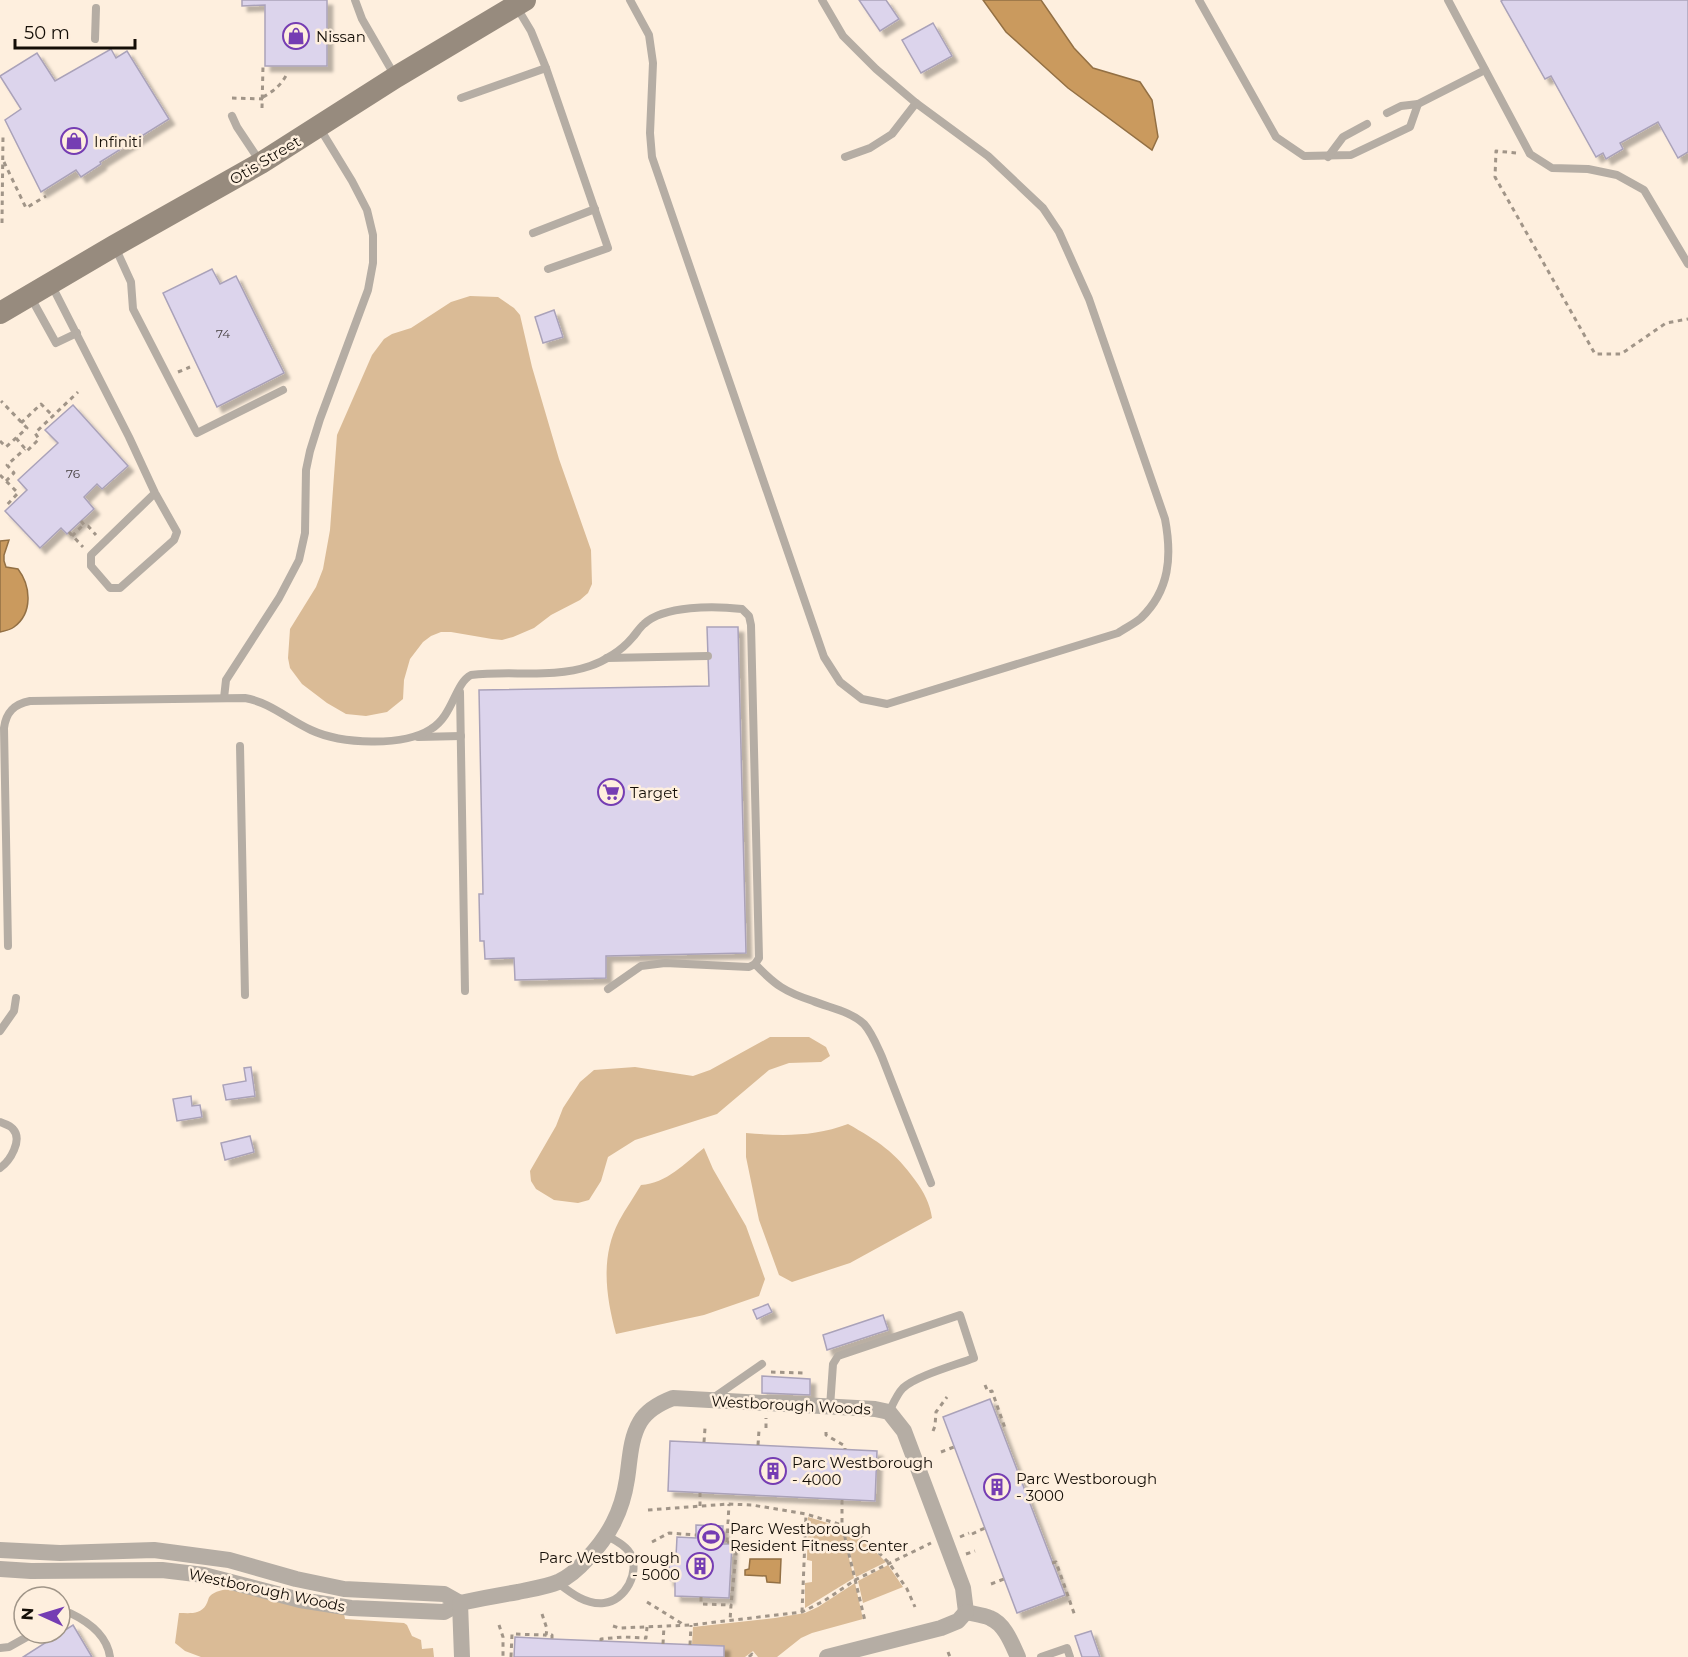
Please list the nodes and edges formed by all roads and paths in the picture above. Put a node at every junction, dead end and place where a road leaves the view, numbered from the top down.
1 (355, 0) edge
2 (630, 0) edge
3 (822, 0) edge
4 (1199, 0) edge
5 (1448, 0) edge
6 (520, 3) edge
7 (96, 8) dead end
8 (95, 39) dead end
9 (263, 66) dead end
10 (546, 68) junction
11 (1485, 70) junction
12 (286, 74) dead end
13 (396, 77) junction
14 (232, 98) dead end
15 (263, 98) junction
16 (461, 99) dead end
17 (916, 103) junction
18 (1418, 104) junction
19 (262, 108) dead end
20 (1387, 113) dead end
21 (232, 116) dead end
22 (1367, 124) dead end
23 (319, 126) junction
24 (3, 136) dead end
25 (1530, 154) junction
26 (845, 157) dead end
27 (1328, 157) junction
28 (2, 158) edge
29 (261, 163) junction
30 (1, 173) edge
31 (1, 191) edge
32 (46, 196) dead end
33 (595, 209) junction
34 (3, 223) dead end
35 (533, 233) dead end
36 (114, 246) junction
37 (1688, 264) edge
38 (548, 269) dead end
39 (50, 283) junction
40 (29, 295) junction
41 (0, 313) edge
42 (1688, 319) edge
43 (77, 333) junction
44 (283, 390) dead end
45 (78, 392) dead end
46 (1, 401) edge
47 (52, 416) junction
48 (21, 423) junction
49 (16, 438) junction
50 (0, 441) edge
51 (25, 449) junction
52 (0, 475) edge
53 (6, 481) junction
54 (154, 493) junction
55 (5, 507) dead end
56 (84, 524) dead end
57 (71, 535) dead end
58 (708, 656) dead end
59 (607, 658) junction
60 (460, 686) junction
61 (224, 698) junction
62 (461, 736) junction
63 (412, 737) junction
64 (240, 746) dead end
65 (8, 946) dead end
66 (755, 964) junction
67 (608, 988) dead end
68 (465, 991) dead end
69 (245, 995) dead end
70 (16, 998) dead end
71 (0, 1031) edge
72 (0, 1122) edge
73 (0, 1168) edge
74 (931, 1183) dead end
75 (762, 1364) joint
76 (806, 1373) dead end
77 (985, 1385) dead end
78 (947, 1397) dead end
79 (710, 1400) junction
80 (830, 1407) junction
81 (889, 1412) junction
82 (705, 1428) dead end
83 (1002, 1429) dead end
84 (759, 1430) dead end
85 (933, 1431) dead end
86 (826, 1432) dead end
87 (704, 1442) dead end
88 (758, 1445) dead end
89 (954, 1447) dead end
90 (845, 1449) dead end
91 (940, 1452) dead end
92 (700, 1493) dead end
93 (842, 1500) dead end
94 (729, 1504) junction
95 (700, 1506) junction
96 (648, 1509) dead end
97 (806, 1514) junction
98 (842, 1525) junction
99 (985, 1528) dead end
100 (972, 1534) dead end
101 (696, 1535) dead end
102 (607, 1536) junction
103 (652, 1542) dead end
104 (936, 1542) dead end
105 (0, 1550) edge
106 (889, 1563) junction
107 (1052, 1563) dead end
108 (0, 1569) edge
109 (657, 1576) dead end
110 (669, 1576) dead end
111 (1004, 1579) dead end
112 (855, 1580) junction
113 (557, 1582) junction
114 (991, 1584) dead end
115 (701, 1597) dead end
116 (647, 1602) dead end
117 (460, 1603) junction
118 (731, 1605) junction
119 (915, 1607) dead end
120 (802, 1612) junction
121 (966, 1612) junction
122 (72, 1613) edge
123 (542, 1614) dead end
124 (1075, 1616) dead end
125 (730, 1621) junction
126 (865, 1621) dead end
127 (499, 1625) dead end
128 (691, 1625) junction
129 (613, 1626) dead end
130 (664, 1626) junction
131 (683, 1626) junction
132 (647, 1627) junction
133 (546, 1635) junction
134 (552, 1639) dead end
135 (601, 1641) dead end
136 (663, 1644) dead end
137 (690, 1645) dead end
138 (948, 1652) dead end
139 (110, 1657) edge
140 (462, 1657) edge
141 (502, 1657) edge
142 (511, 1657) edge
143 (749, 1657) edge
144 (754, 1657) edge
145 (827, 1657) edge
146 (950, 1657) edge
147 (1018, 1657) edge
148 (1041, 1657) edge
149 (1070, 1657) edge

1 - 13 lane
2 - 17 lane
3 - 17 lane
4 - 27 lane
5 - 11 lane
6 - 10 lane
6 - 13 main road, Otis Street
7 - 8 lane
9 - 15 path
10 - 16 lane
10 - 33 lane
11 - 18 lane
11 - 25 lane
12 - 15 path
13 - 23 main road, Otis Street
14 - 15 path
15 - 19 path
17 - 26 lane
18 - 20 lane
18 - 27 lane
21 - 29 lane
22 - 27 lane
23 - 29 main road, Otis Street
23 - 61 lane
24 - 28 path
25 - 37 lane
25 - 42 path
28 - 30 path
28 - 32 path
29 - 36 main road, Otis Street
30 - 31 path
31 - 34 path
33 - 35 lane
33 - 38 lane
36 - 39 main road, Otis Street
36 - 44 lane
39 - 40 main road, Otis Street
39 - 43 lane
40 - 41 main road, Otis Street
40 - 43 lane
43 - 54 lane
45 - 47 path
46 - 48 path
47 - 48 path
47 - 51 path
48 - 49 path
49 - 50 path
49 - 51 path
51 - 53 path
52 - 53 path
53 - 55 path
54 - 54 lane
56 - 57 path
58 - 59 lane
59 - 60 lane
59 - 66 lane
60 - 62 lane
60 - 63 lane
61 - 63 lane
61 - 65 lane
62 - 63 lane
62 - 68 lane
64 - 69 lane
66 - 67 lane
66 - 74 lane
70 - 71 lane
72 - 73 lane
75 - 76 path
75 - 79 lane
77 - 83 path
78 - 85 path
79 - 80 street, Westborough Woods
79 - 102 street, Westborough Woods
80 - 81 street, Westborough Woods
80 - 81 lane
81 - 121 street, Westborough Woods
82 - 87 path
84 - 88 path
86 - 90 path
89 - 91 path
92 - 95 path
93 - 98 path
94 - 95 path
94 - 97 path
94 - 118 path
95 - 96 path
97 - 98 path
97 - 120 path
98 - 106 path
98 - 112 path
99 - 100 path
101 - 103 path
102 - 113 street, Westborough Woods
102 - 113 lane
104 - 106 path
105 - 117 street, Westborough Woods
106 - 112 path
106 - 119 path
107 - 124 path
108 - 117 street, Westborough Woods
109 - 110 path
111 - 114 path
112 - 120 path
112 - 126 path
113 - 117 street, Westborough Woods
115 - 118 path
116 - 131 path
117 - 140 street
118 - 125 path
120 - 125 path
121 - 145 street
121 - 147 street
122 - 139 lane
123 - 133 path
125 - 128 path
127 - 141 path
128 - 131 path
128 - 137 path
129 - 132 path
130 - 131 path
130 - 132 path
130 - 136 path
132 - 135 path
133 - 134 path
133 - 142 path
138 - 146 path
143 - 144 path
148 - 149 lane

